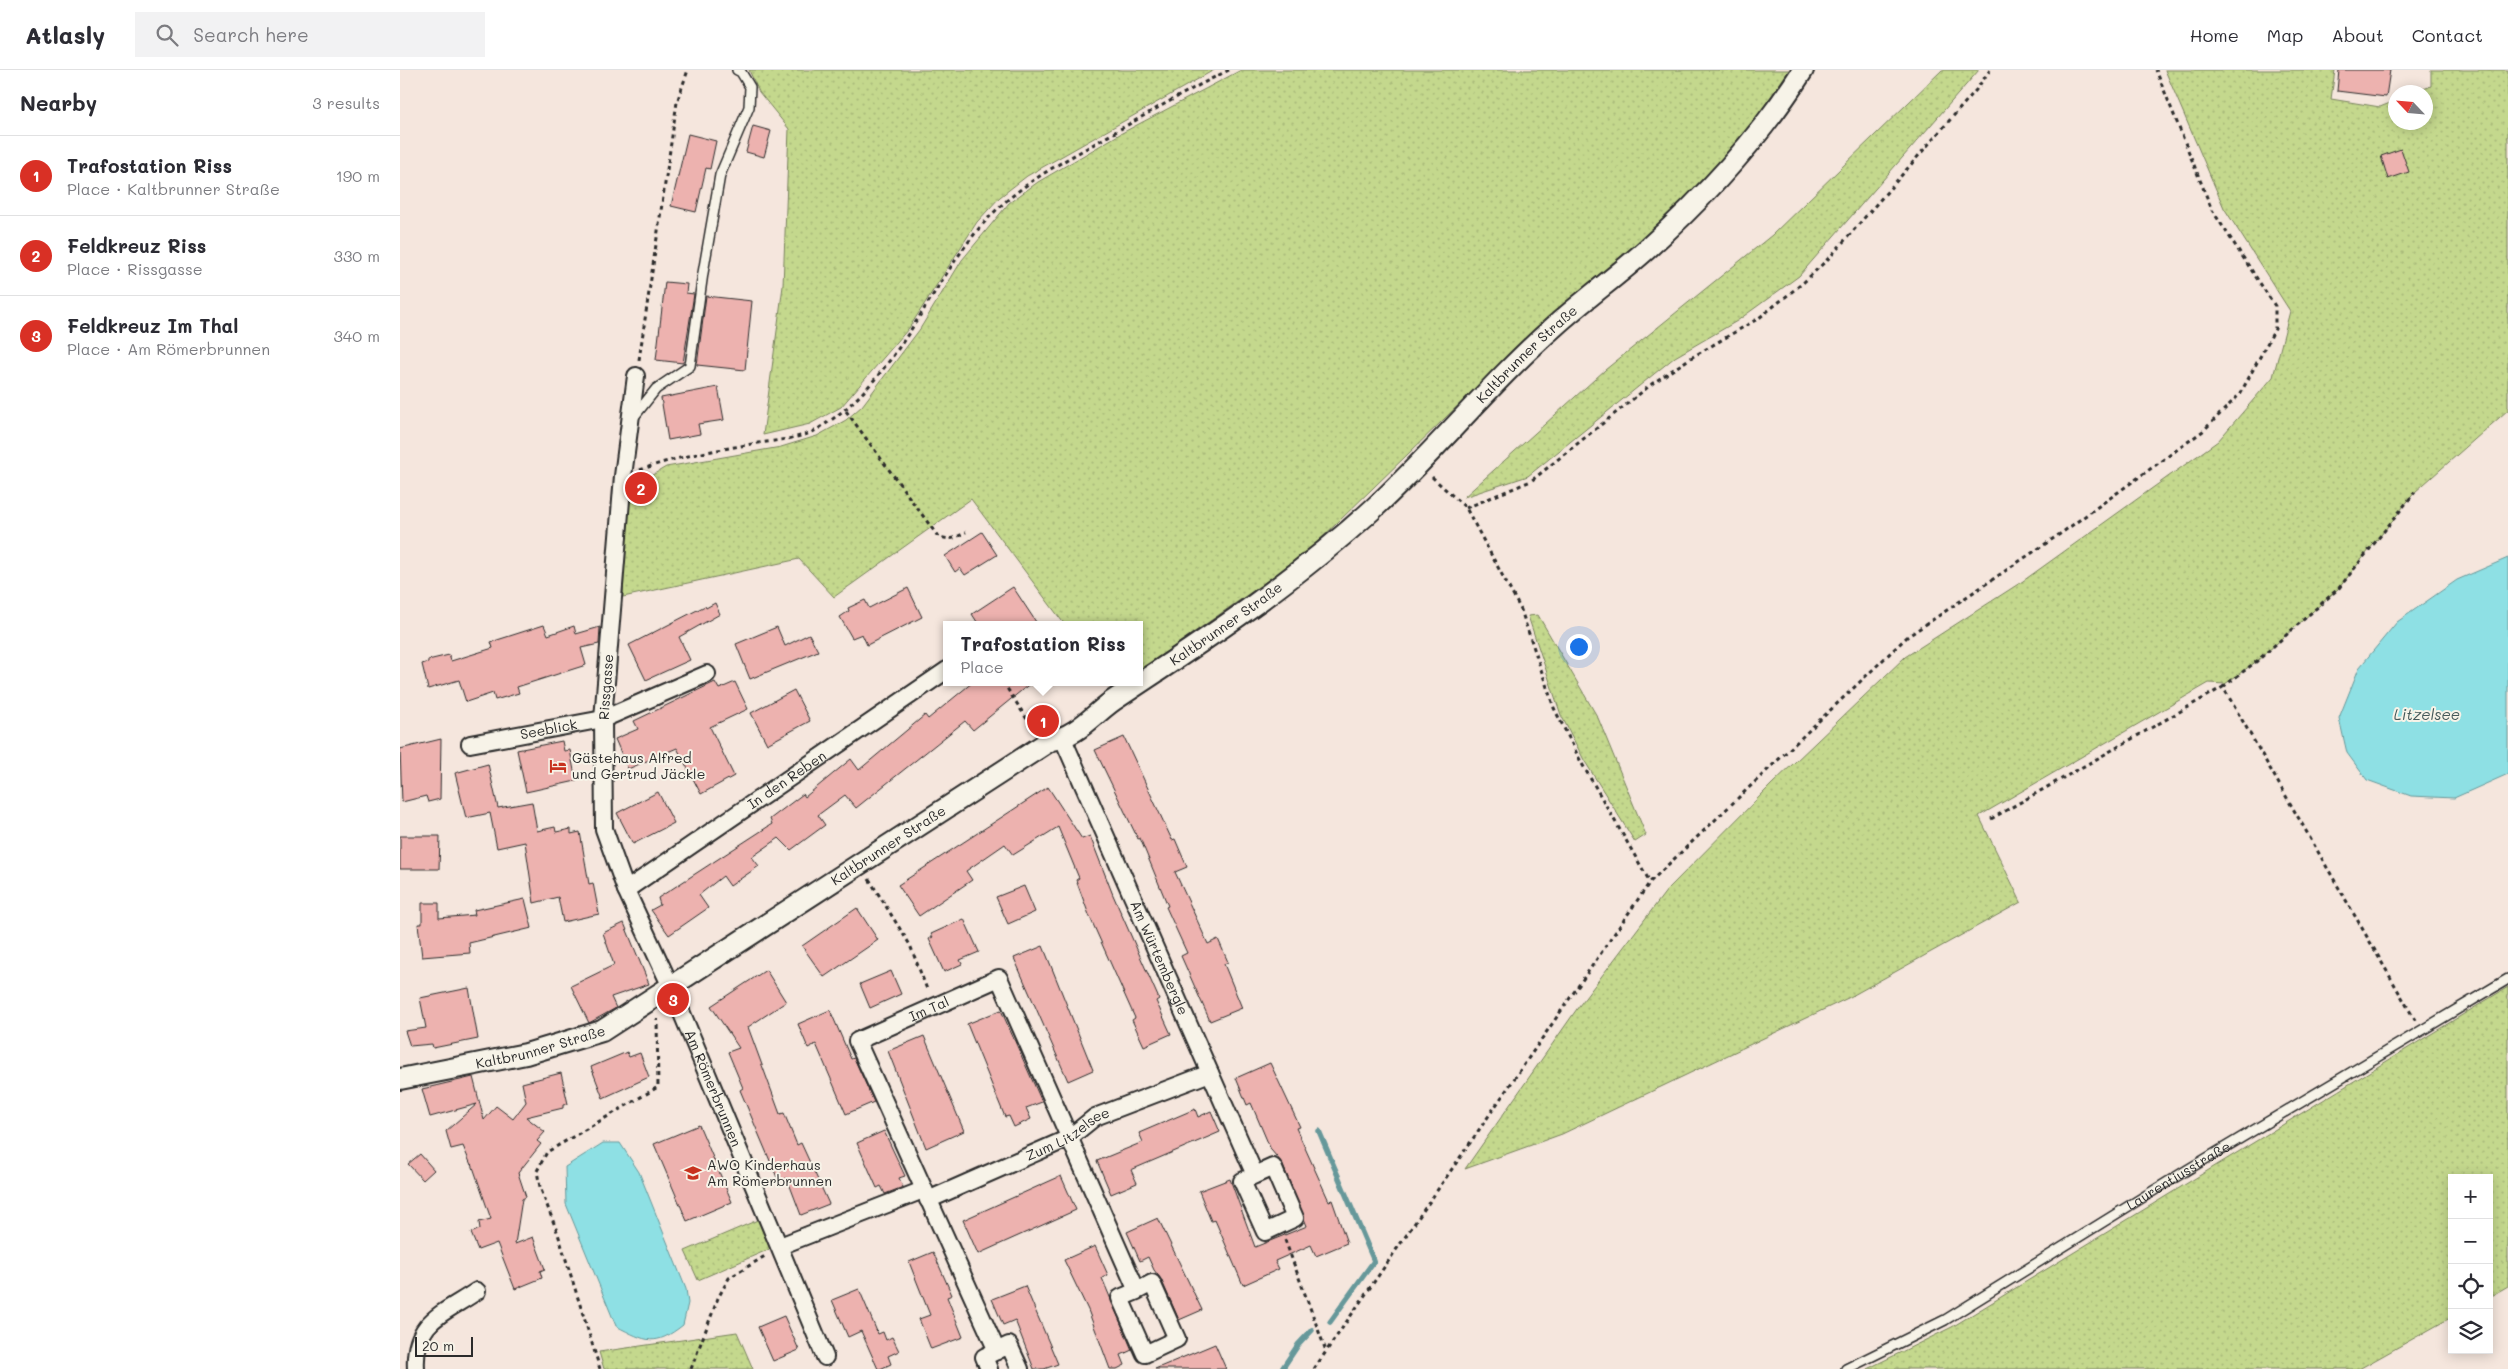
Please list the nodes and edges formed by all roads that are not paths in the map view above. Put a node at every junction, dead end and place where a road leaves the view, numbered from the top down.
1 (737, 70) edge
2 (1803, 70) edge
3 (636, 376) road end
4 (630, 422) junction
5 (943, 673) edge
6 (708, 674) dead end
7 (1143, 681) edge
8 (1136, 686) edge
9 (603, 719) junction
10 (1063, 739) junction
11 (470, 744) dead end
12 (626, 890) junction
13 (2508, 979) edge
14 (671, 987) junction
15 (1210, 1073) junction
16 (400, 1079) edge
17 (1069, 1138) junction
18 (1255, 1175) junction
19 (925, 1195) junction
20 (780, 1246) junction
21 (1137, 1290) dead end
22 (477, 1291) dead end
23 (997, 1351) junction
24 (825, 1357) dead end
25 (416, 1369) edge
26 (989, 1369) edge
27 (1020, 1369) edge
28 (1846, 1369) edge

1 - 4 lane
2 - 7 street, Kaltbrunner Straße
3 - 4 street, Rissgasse
4 - 9 street, Rissgasse
5 - 12 street, In den Reben
6 - 9 street, Seeblick
8 - 10 street, Kaltbrunner Straße
9 - 11 street, Seeblick
9 - 12 street, Rissgasse
10 - 14 street, Kaltbrunner Straße
10 - 15 street, Am Würtembergle
12 - 14 street, Rissgasse
13 - 28 lane, Laurentiusstraße
14 - 16 street, Kaltbrunner Straße
14 - 20 street, Am Römerbrunnen
15 - 17 street, Zum Litzelsee
15 - 18 street, Am Würtembergle
17 - 19 street, Zum Litzelsee
17 - 19 street, Im Tal
17 - 21 street, Im Tal
18 - 18 street
19 - 20 street, Zum Litzelsee
19 - 23 street, Im Tal
20 - 24 street, Am Römerbrunnen
22 - 25 street
23 - 26 street
23 - 27 street

